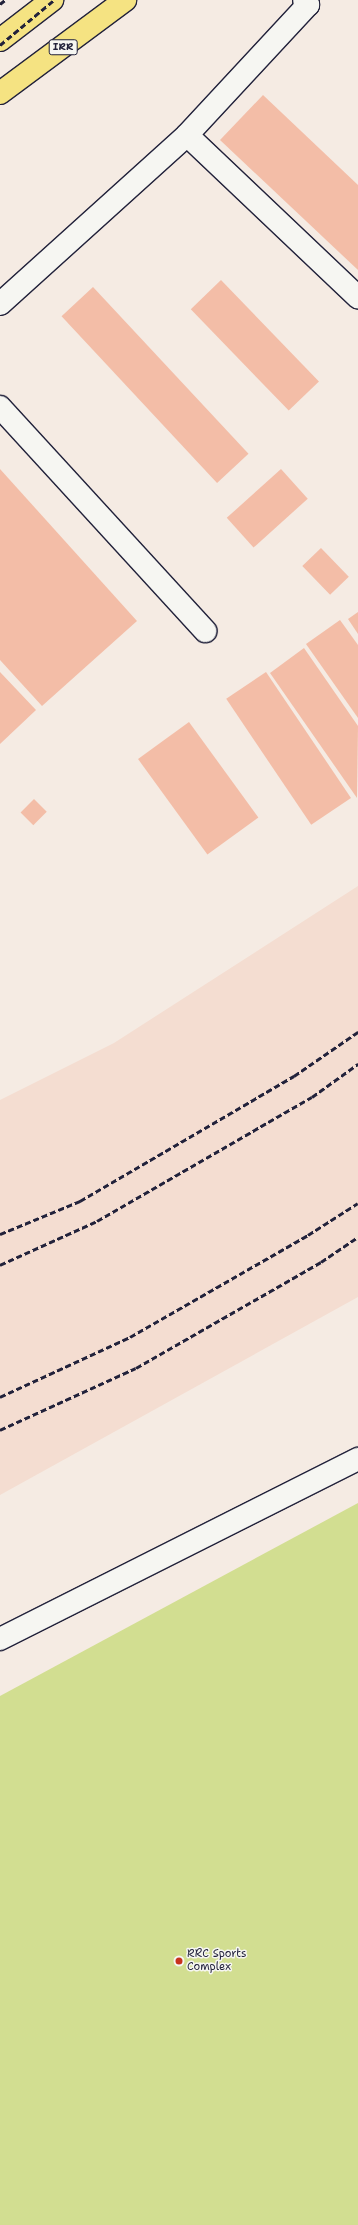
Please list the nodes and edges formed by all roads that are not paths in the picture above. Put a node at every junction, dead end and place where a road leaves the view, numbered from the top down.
1 (52, 0) edge
2 (125, 0) edge
3 (304, 0) edge
4 (0, 40) edge
5 (0, 93) edge
6 (187, 135) junction
7 (358, 296) edge
8 (0, 304) edge
9 (0, 407) edge
10 (206, 631) dead end
11 (358, 1460) edge
12 (0, 1639) edge

1 - 4 main road
2 - 5 main road, IRR
3 - 6 street
6 - 7 street
6 - 8 street
9 - 10 street
11 - 12 street

